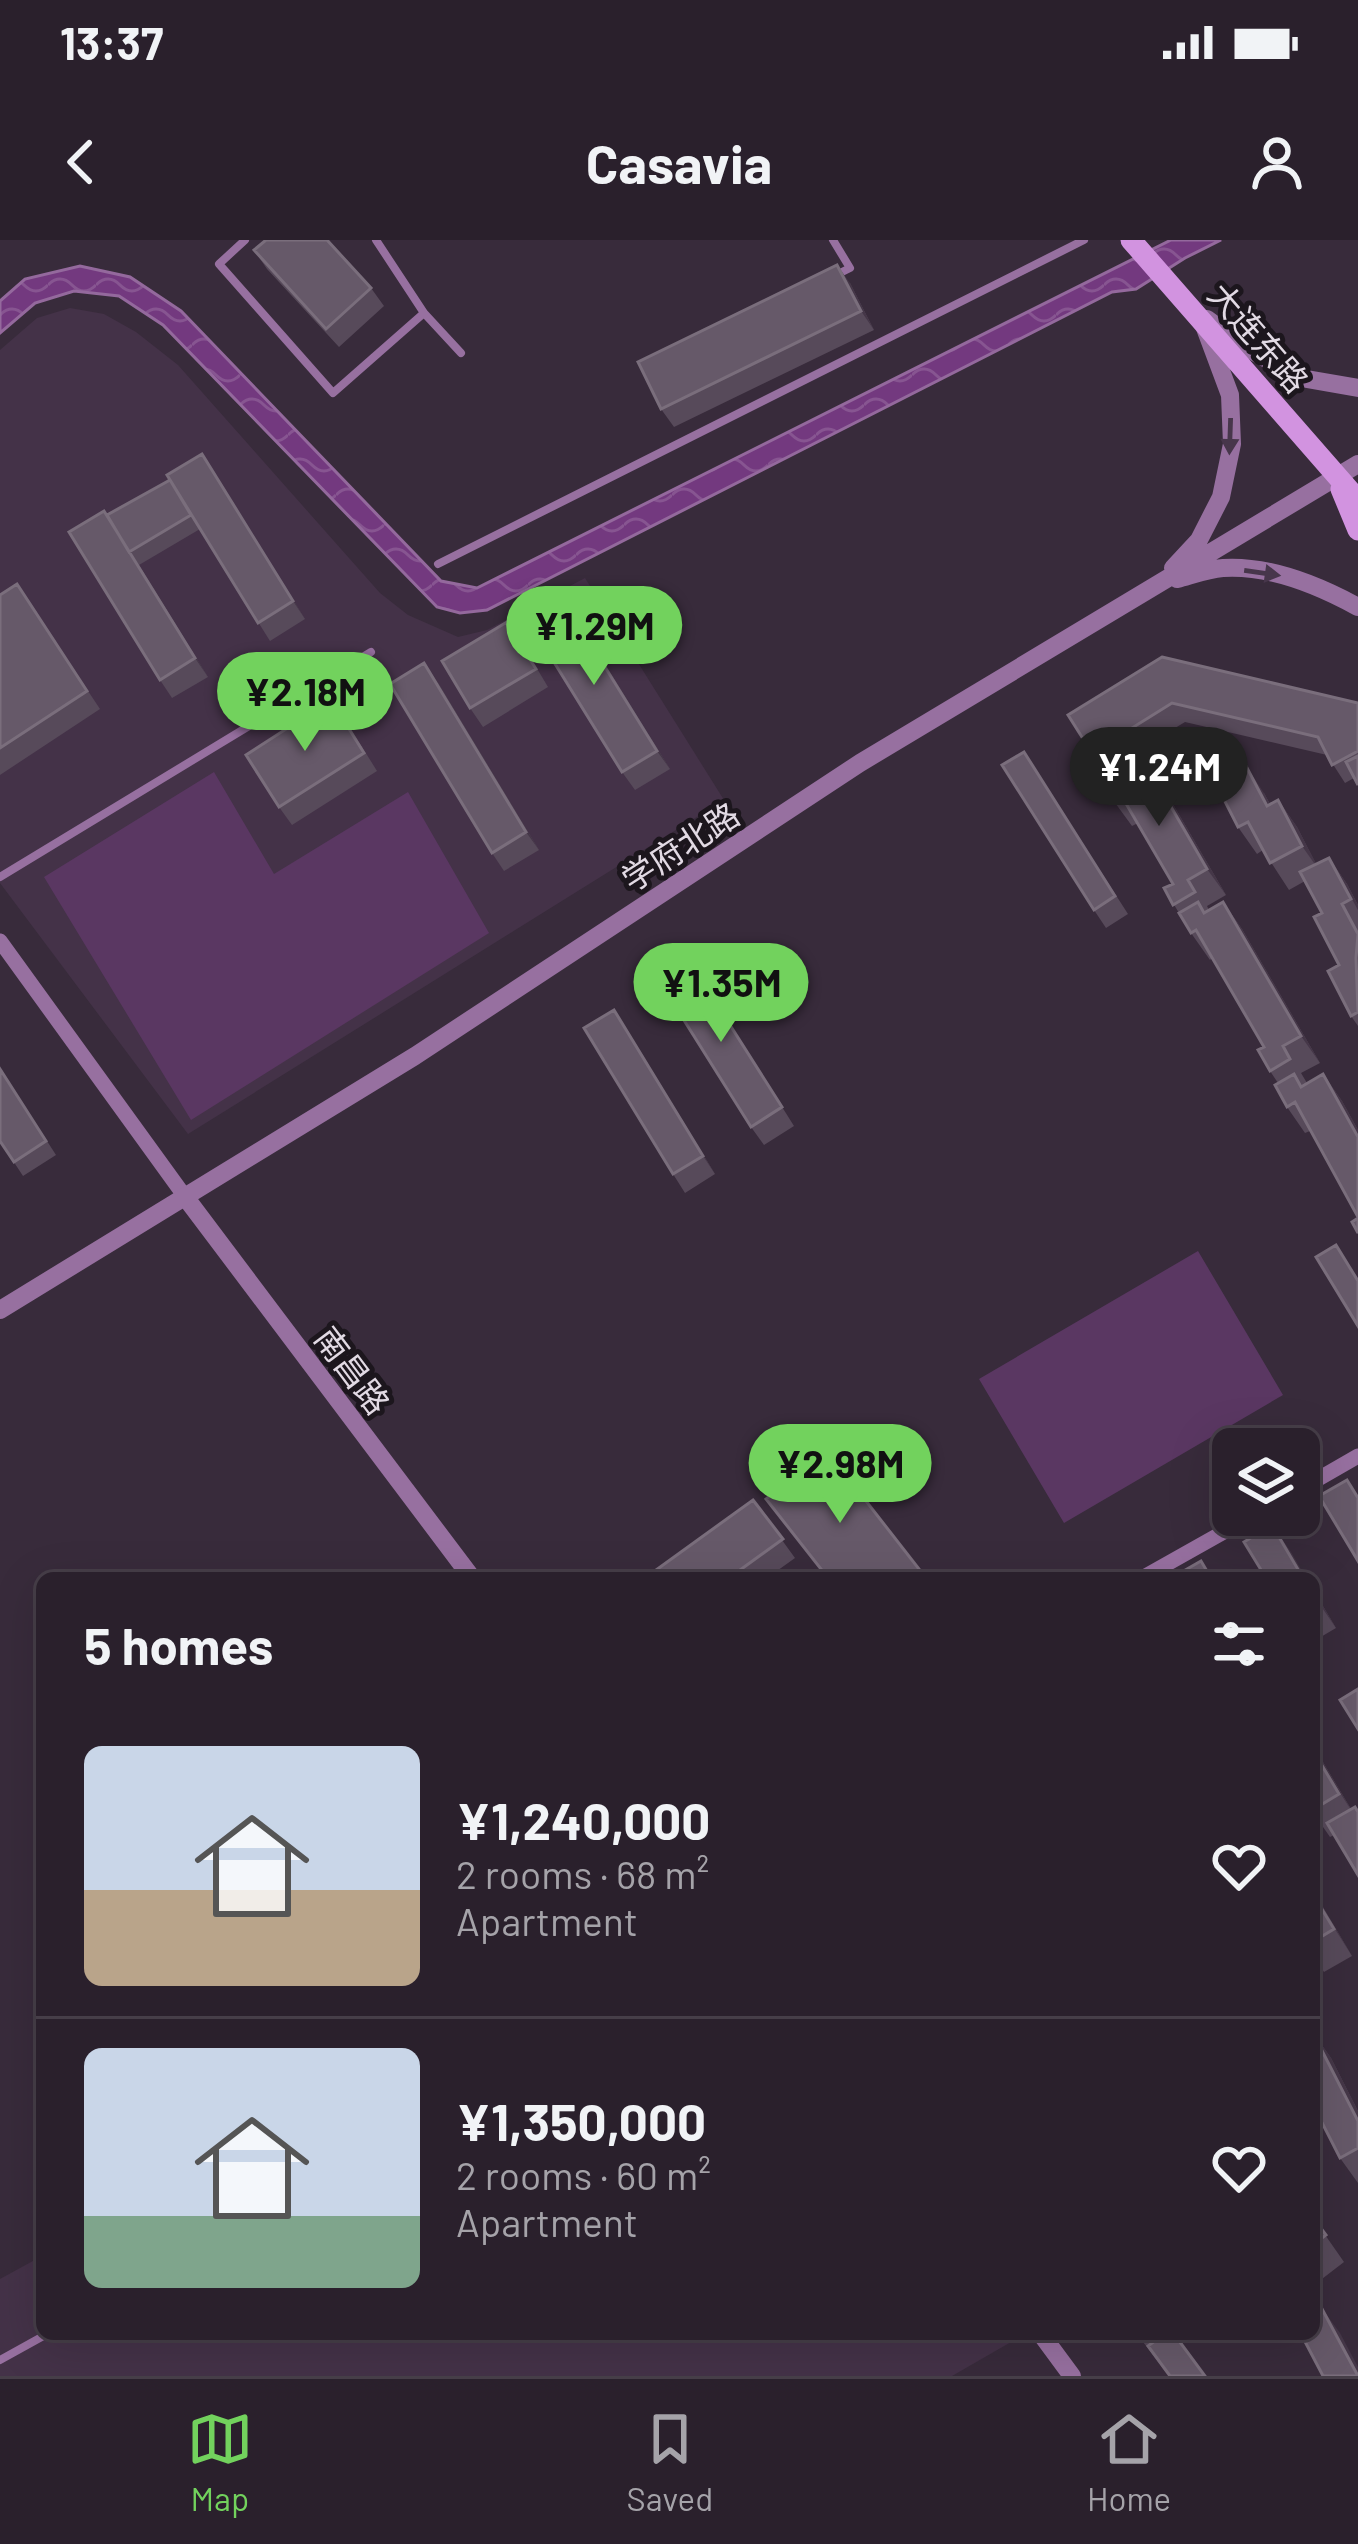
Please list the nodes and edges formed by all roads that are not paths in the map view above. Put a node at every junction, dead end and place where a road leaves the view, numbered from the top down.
1 (245, 240) edge
2 (376, 240) edge
3 (833, 240) edge
4 (1084, 240) edge
5 (1131, 240) edge
6 (831, 278) edge
7 (1179, 295) junction
8 (424, 313) junction
9 (1204, 324) junction
10 (461, 353) dead end
11 (1358, 388) edge
12 (1358, 464) edge
13 (1337, 477) junction
14 (1358, 500) edge
15 (1358, 530) edge
16 (438, 564) dead end
17 (1161, 583) junction
18 (1358, 607) edge
19 (371, 652) dead end
20 (0, 877) edge
21 (0, 941) edge
22 (186, 1198) junction
23 (0, 1310) edge
24 (1358, 1456) edge
25 (1320, 1478) edge
26 (1217, 1536) edge
27 (467, 1572) edge
28 (1153, 1572) edge
29 (36, 2340) edge
30 (1045, 2340) edge
31 (0, 2360) edge
32 (1072, 2376) edge

1 - 8 lane
2 - 8 lane
3 - 6 lane
4 - 16 lane
5 - 7 main road, 大连东路
7 - 9 main road, 大连东路
7 - 11 street
8 - 10 lane
9 - 13 main road, 大连东路
9 -> 17 street
12 - 13 street, 学府北路
13 - 14 main road, 大连东路
13 - 15 main road
13 - 17 street, 学府北路
17 -> 18 street
17 - 22 street, 学府北路
19 - 20 lane
21 - 22 street
22 - 23 street, 学府北路
22 - 27 street, 南昌路
24 - 25 street
26 - 28 street
29 - 31 lane
30 - 32 street

